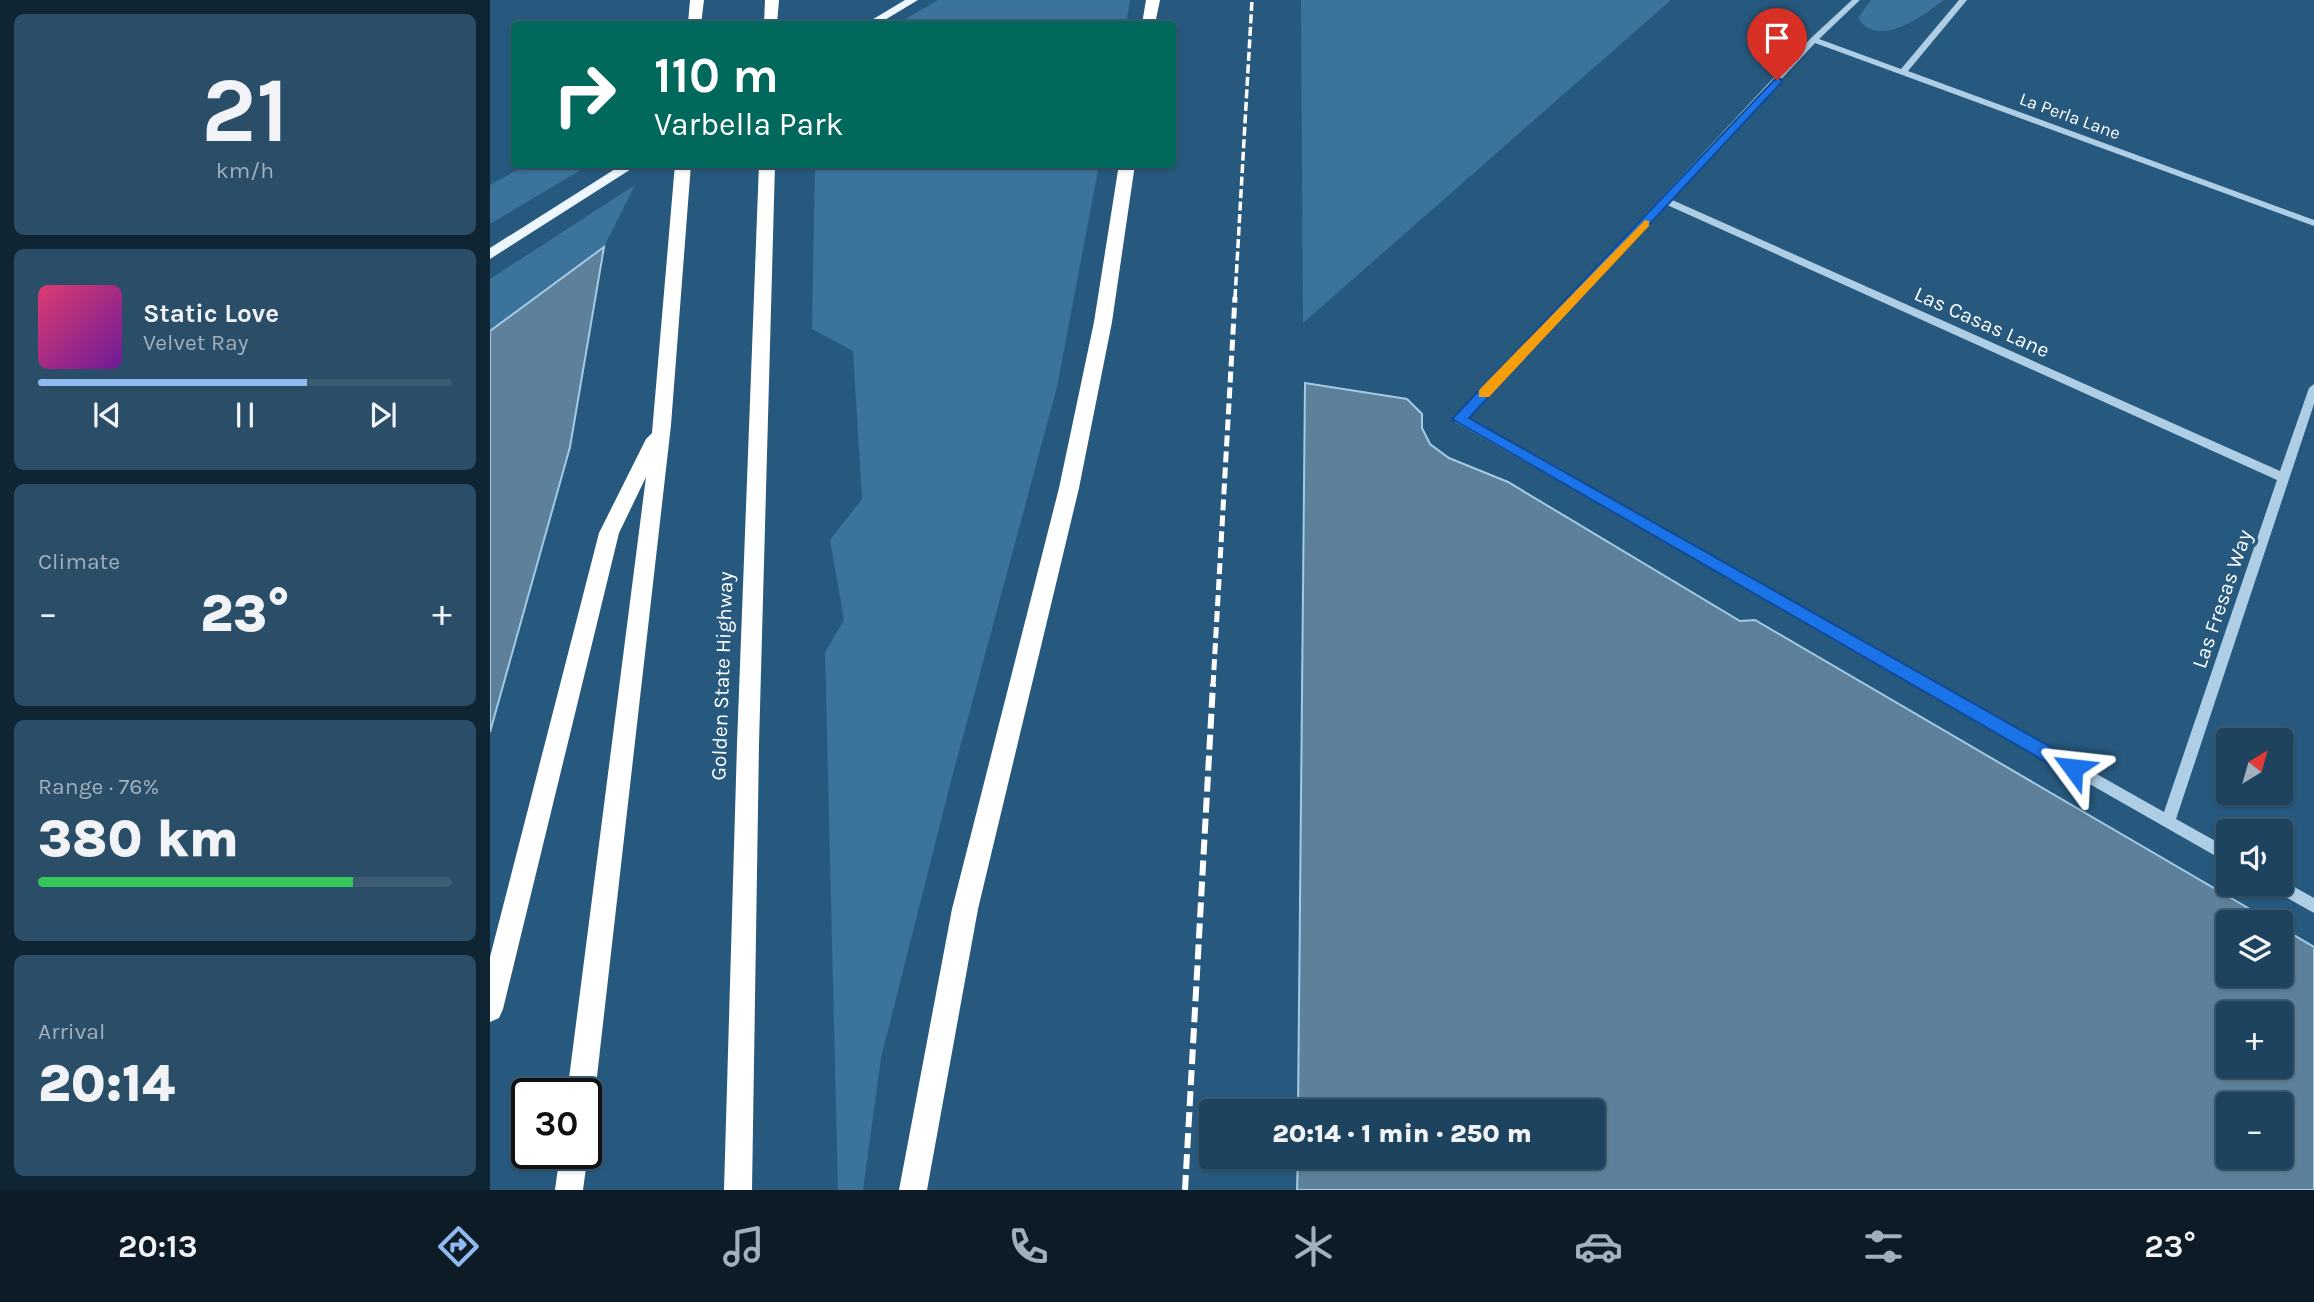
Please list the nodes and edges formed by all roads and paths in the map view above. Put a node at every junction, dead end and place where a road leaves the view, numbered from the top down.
1 (697, 0) edge
2 (772, 0) edge
3 (913, 0) edge
4 (1153, 0) edge
5 (1856, 0) edge
6 (1963, 0) edge
7 (695, 21) edge
8 (771, 21) edge
9 (876, 21) edge
10 (1150, 21) edge
11 (1814, 40) junction
12 (1903, 72) junction
13 (626, 168) edge
14 (683, 168) edge
15 (766, 168) edge
16 (1126, 168) edge
17 (1665, 201) junction
18 (2314, 223) edge
19 (490, 254) edge
20 (2314, 388) edge
21 (662, 425) junction
22 (2284, 478) junction
23 (2168, 822) junction
24 (2216, 849) edge
25 (2293, 893) edge
26 (2314, 905) edge
27 (490, 1009) edge
28 (583, 1078) edge
29 (572, 1169) edge
30 (569, 1190) edge
31 (738, 1190) edge
32 (913, 1190) edge

1 - 7 highway
2 - 8 highway
3 - 9 main road
4 - 10 highway
5 - 11 street
6 - 12 street
11 - 12 street, La Perla Lane
11 - 17 street
12 - 18 street, La Perla Lane
13 - 19 main road
14 - 21 highway
15 - 31 highway, Golden State Highway
16 - 32 highway
17 - 22 street, Las Casas Lane
17 - 23 street
20 - 22 street, Las Fresas Way
21 - 27 highway
21 - 28 highway
22 - 23 street, Las Fresas Way
23 - 24 street
25 - 26 street
29 - 30 highway

